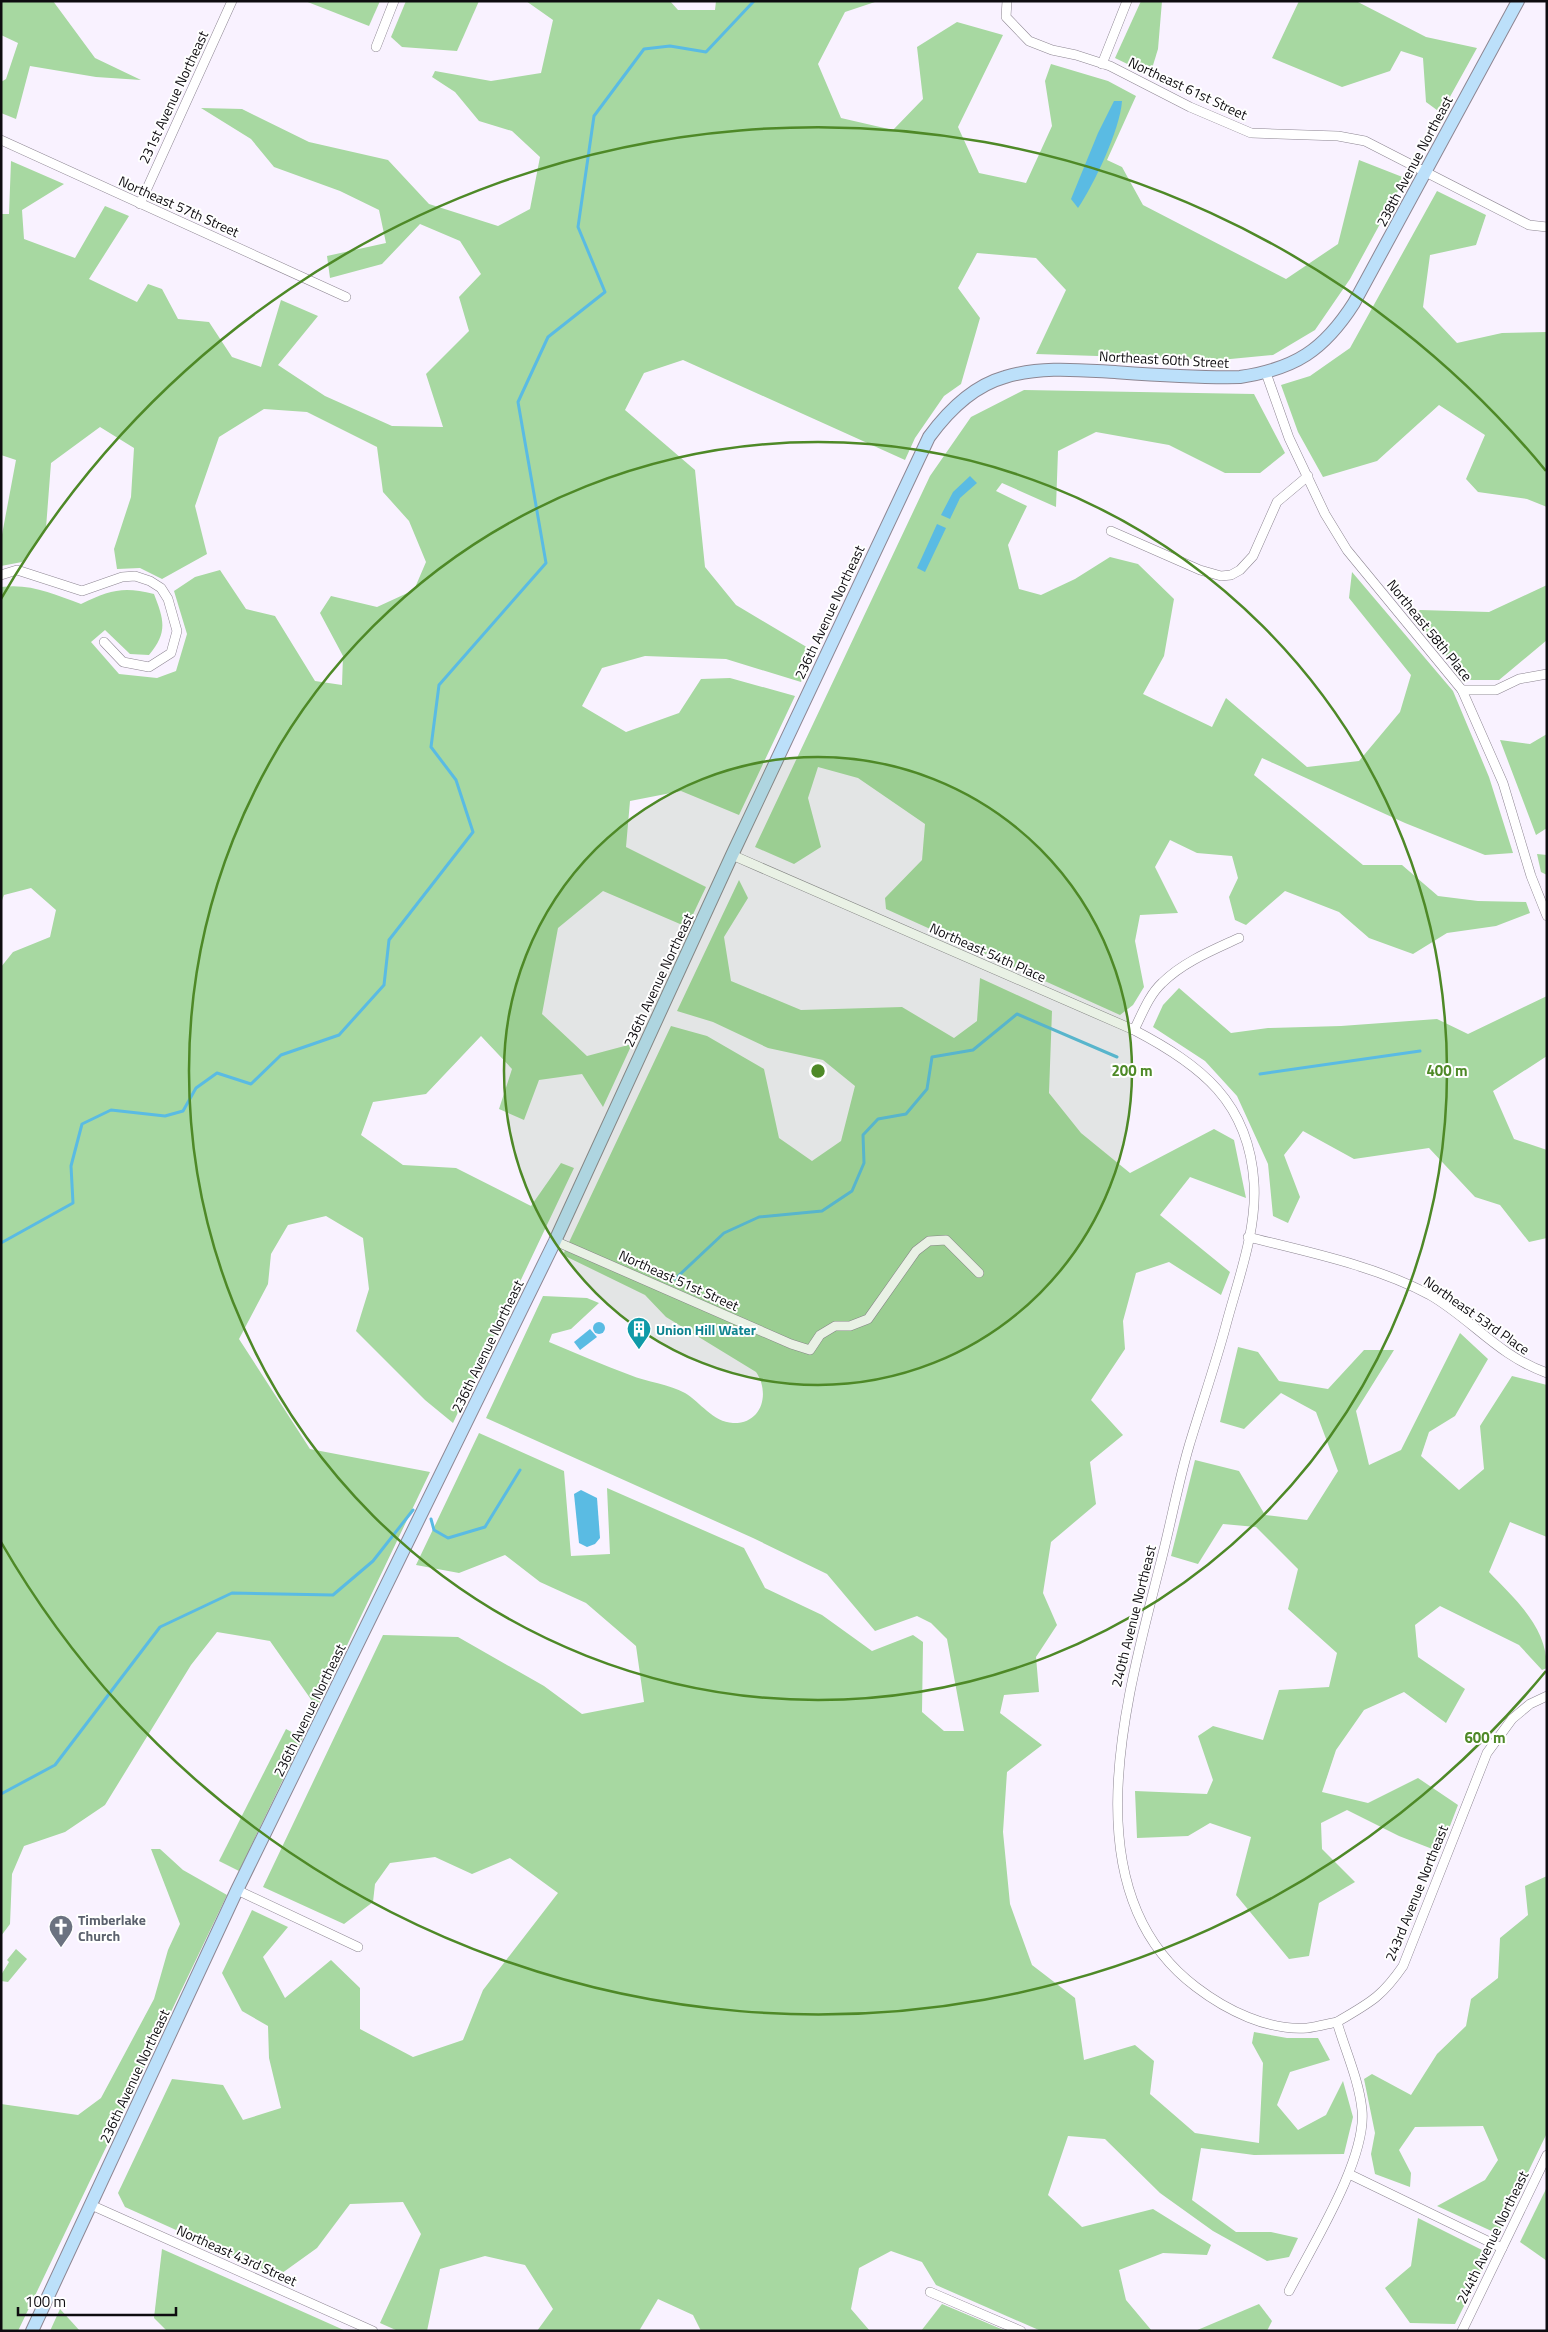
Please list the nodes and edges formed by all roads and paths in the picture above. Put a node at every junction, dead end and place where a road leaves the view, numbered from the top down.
1 (232, 1) edge
2 (394, 1) edge
3 (1007, 1) edge
4 (1128, 1) edge
5 (1518, 1) edge
6 (376, 47) dead end
7 (1102, 64) junction
8 (1, 140) edge
9 (1425, 173) junction
10 (140, 204) junction
11 (1547, 227) edge
12 (346, 297) dead end
13 (1334, 332) joint
14 (1266, 373) junction
15 (982, 387) joint
16 (1308, 476) junction
17 (1111, 531) dead end
18 (1, 575) edge
19 (104, 642) dead end
20 (1547, 674) edge
21 (1462, 690) junction
22 (732, 855) junction
23 (1547, 916) edge
24 (1239, 938) dead end
25 (1134, 1030) junction
26 (1222, 1093) joint
27 (1248, 1237) junction
28 (555, 1241) junction
29 (979, 1273) dead end
30 (1547, 1373) edge
31 (1547, 1696) edge
32 (237, 1890) junction
33 (358, 1947) dead end
34 (1337, 2022) junction
35 (1547, 2155) edge
36 (1349, 2174) junction
37 (91, 2205) junction
38 (1502, 2248) junction
39 (1289, 2291) dead end
40 (930, 2292) dead end
41 (32, 2331) edge
42 (373, 2331) edge
43 (1021, 2331) edge
44 (1462, 2331) edge

1 - 10 street, 231st Avenue Northeast
2 - 6 street
3 - 7 street, Northeast 61st Street
4 - 7 street
5 - 9 street, 238th Avenue Northeast
7 - 9 street, Northeast 61st Street
8 - 10 street, Northeast 57th Street
9 - 11 street, Northeast 61st Street
9 - 13 street, 238th Avenue Northeast
10 - 12 street, Northeast 57th Street
13 - 14 street, Northeast 60th Street
14 - 15 street, Northeast 60th Street
14 - 16 street, Northeast 58th Place
15 - 22 street, 236th Avenue Northeast
16 - 17 street
16 - 21 street, Northeast 58th Place
18 - 19 street
20 - 21 street
21 - 23 street, Northeast 58th Place
22 - 25 street, Northeast 54th Place
22 - 28 street, 236th Avenue Northeast
24 - 25 street
25 - 26 street, Northeast 54th Place
26 - 27 street, 240th Avenue Northeast
27 - 30 street, Northeast 53rd Place
27 - 34 street, 240th Avenue Northeast
28 - 29 street, Northeast 51st Street
28 - 32 street, 236th Avenue Northeast
31 - 34 street, 243rd Avenue Northeast
32 - 33 street
32 - 37 street, 236th Avenue Northeast
34 - 36 street
35 - 38 street, 244th Avenue Northeast
36 - 38 street
36 - 39 street
37 - 41 street, 236th Avenue Northeast
37 - 42 street, Northeast 43rd Street
38 - 44 street, 244th Avenue Northeast
40 - 43 street

